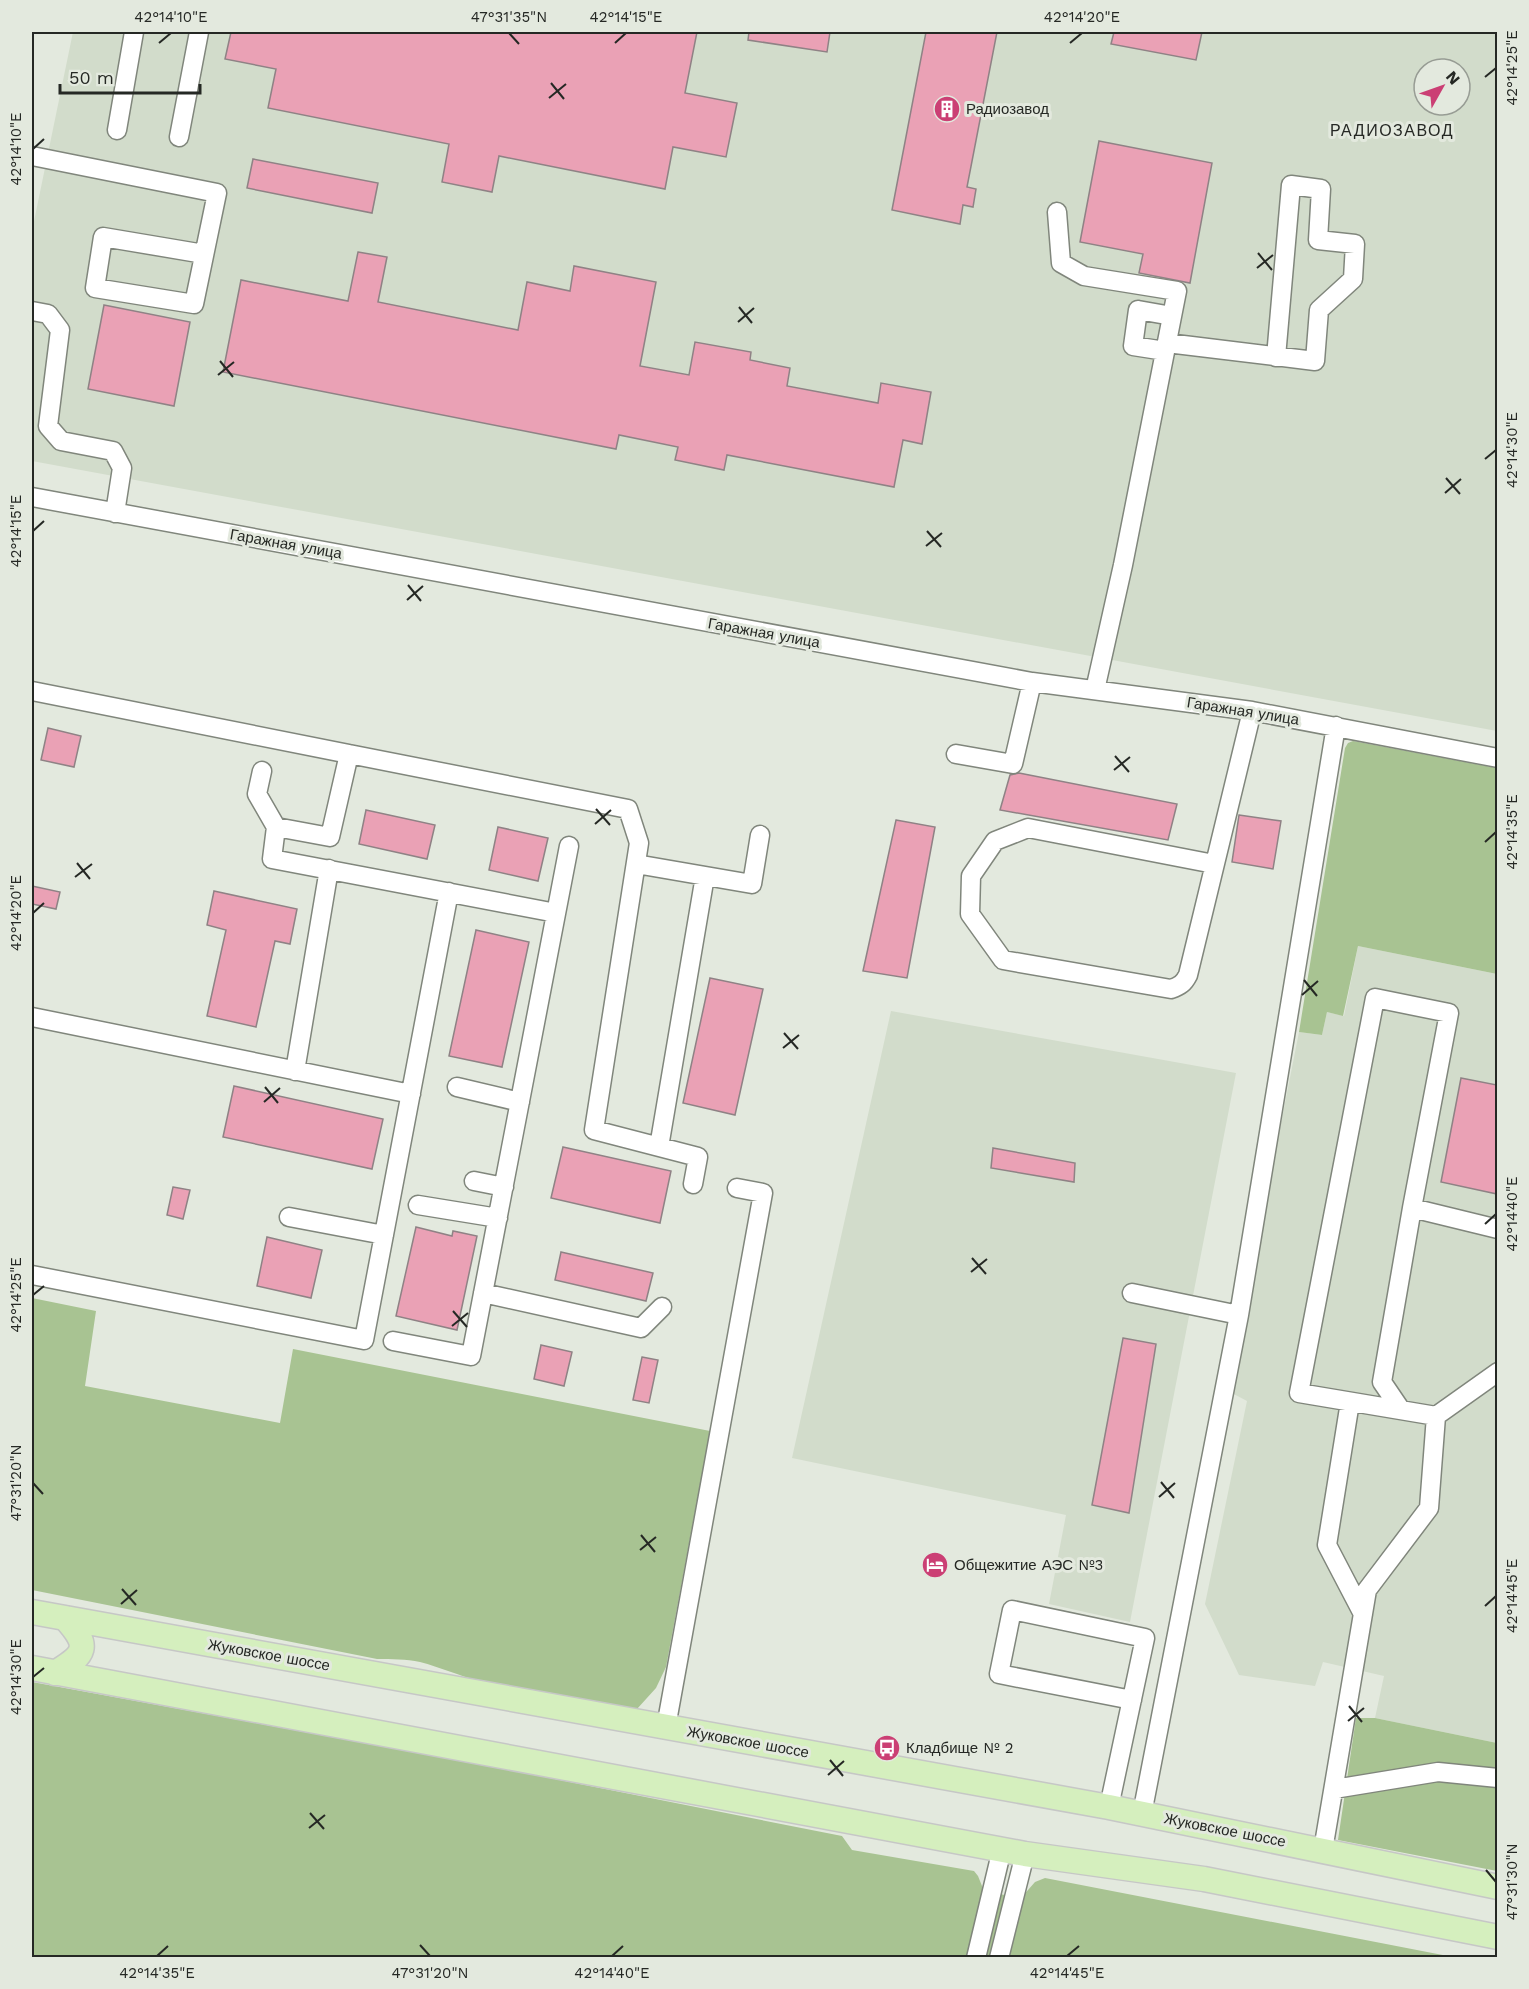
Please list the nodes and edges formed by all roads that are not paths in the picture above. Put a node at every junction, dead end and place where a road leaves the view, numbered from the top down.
1 (134, 32) edge
2 (199, 32) edge
3 (117, 130) dead end
4 (179, 137) dead end
5 (32, 156) edge
6 (1057, 212) dead end
7 (204, 254) junction
8 (32, 311) edge
9 (1172, 316) junction
10 (1166, 347) junction
11 (1276, 357) junction
12 (32, 497) edge
13 (115, 513) junction
14 (1032, 682) junction
15 (1095, 690) junction
16 (32, 691) edge
17 (1252, 711) junction
18 (1336, 726) junction
19 (956, 753) dead end
20 (349, 754) junction
21 (1497, 758) edge
22 (262, 771) dead end
23 (276, 827) junction
24 (760, 835) dead end
25 (569, 846) dead end
26 (636, 864) junction
27 (1214, 864) junction
28 (329, 869) junction
29 (705, 876) junction
30 (449, 892) junction
31 (556, 913) junction
32 (32, 1017) edge
33 (295, 1071) junction
34 (457, 1087) dead end
35 (411, 1094) junction
36 (520, 1102) junction
37 (659, 1147) junction
38 (474, 1181) dead end
39 (693, 1184) dead end
40 (504, 1187) junction
41 (737, 1188) dead end
42 (418, 1205) dead end
43 (1412, 1208) junction
44 (289, 1217) dead end
45 (498, 1218) junction
46 (1497, 1229) edge
47 (384, 1235) junction
48 (32, 1275) edge
49 (483, 1293) junction
50 (1132, 1293) dead end
51 (662, 1307) dead end
52 (1239, 1315) junction
53 (393, 1341) dead end
54 (1497, 1372) edge
55 (1350, 1402) junction
56 (1401, 1410) junction
57 (1436, 1416) junction
58 (32, 1612) edge
59 (1363, 1614) junction
60 (65, 1618) junction
61 (43, 1670) edge
62 (1132, 1700) dead end
63 (666, 1727) junction
64 (1497, 1778) edge
65 (1334, 1789) junction
66 (1109, 1807) junction
67 (1142, 1814) junction
68 (1323, 1850) junction
69 (1013, 1852) junction
70 (1497, 1887) edge
71 (1497, 1937) edge
72 (976, 1958) edge
73 (999, 1958) edge

1 - 3 street
2 - 4 street
5 - 7 street
6 - 9 street
7 - 7 street
8 - 13 street
9 - 10 street
9 - 10 street
10 - 11 street
10 - 15 street
11 - 11 street
12 - 13 street, Гаражная улица
13 - 14 street, Гаражная улица
14 - 15 street, Гаражная улица
14 - 19 street
15 - 17 street, Гаражная улица
16 - 20 street
17 - 18 street, Гаражная улица
17 - 27 street
18 - 21 street, Гаражная улица
18 - 52 street
20 - 23 street
20 - 26 street
22 - 23 street
23 - 28 street
24 - 29 street
25 - 31 street
26 - 29 street
26 - 37 street
27 - 27 street
28 - 30 street
28 - 33 street
29 - 37 street
30 - 31 street
30 - 35 street
31 - 36 street
32 - 33 street
33 - 35 street
34 - 36 street
35 - 47 street
36 - 40 street
37 - 39 street
38 - 40 street
40 - 45 street
41 - 63 street
42 - 45 street
43 - 46 street
43 - 55 street
43 - 56 street
44 - 47 street
45 - 49 street
47 - 48 street
49 - 51 street
49 - 53 street
50 - 52 street
52 - 67 street
54 - 57 street
55 - 56 street
55 - 59 street
56 - 57 street
57 - 59 street
58 - 60 main road, Жуковское шоссе
59 - 65 street
60 - 61 main road
60 - 63 main road, Жуковское шоссе
61 - 69 main road
62 - 66 street
63 - 66 main road, Жуковское шоссе
64 - 65 street
65 - 68 street
66 - 67 main road, Жуковское шоссе
67 - 68 main road, Жуковское шоссе
68 - 70 main road, Жуковское шоссе
69 - 71 main road
69 - 72 street
69 - 73 street

